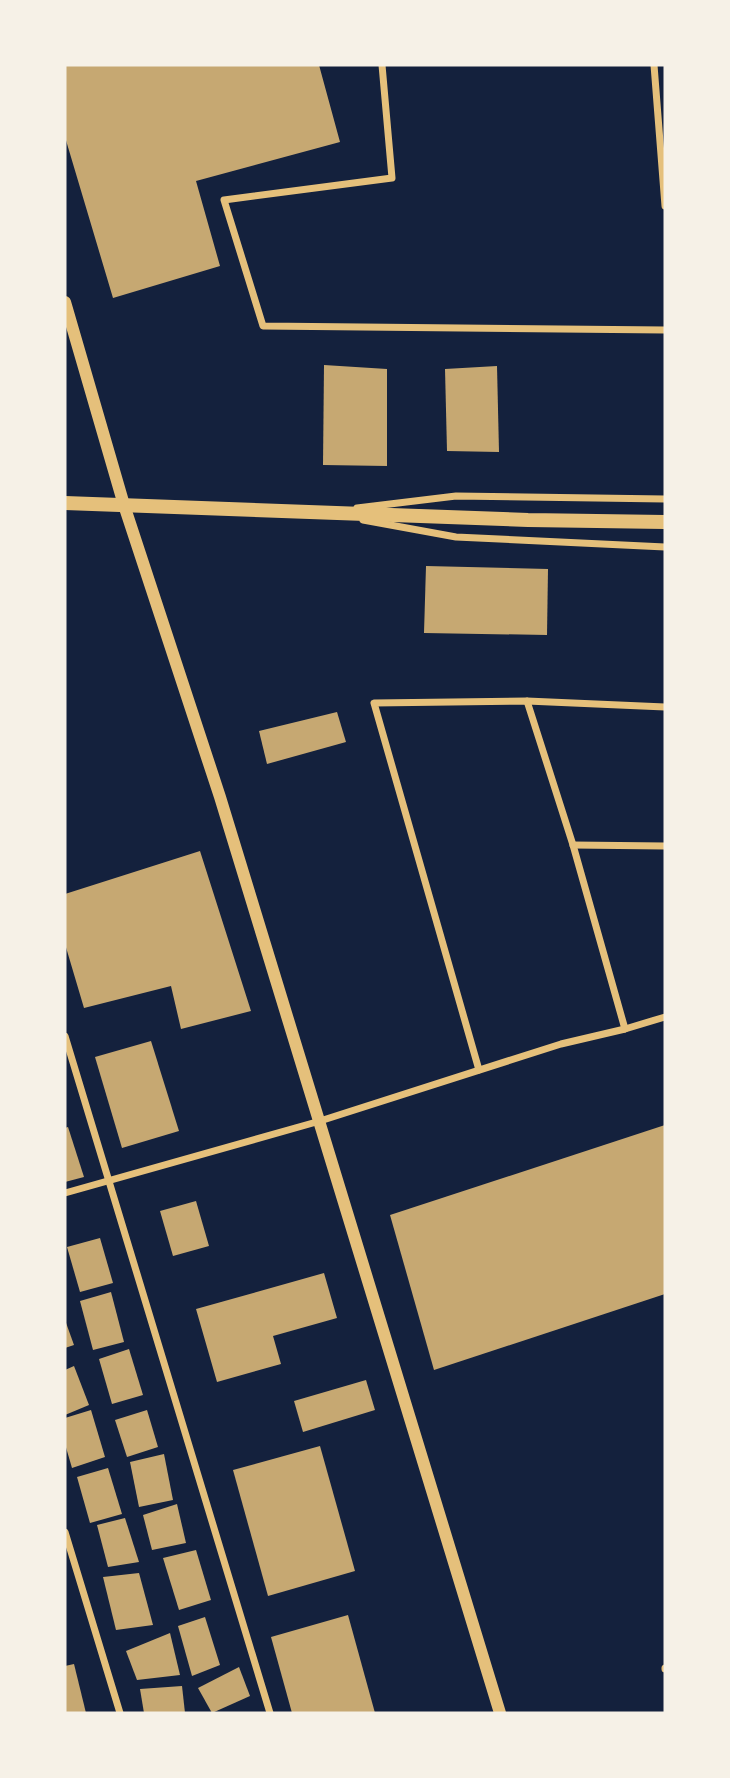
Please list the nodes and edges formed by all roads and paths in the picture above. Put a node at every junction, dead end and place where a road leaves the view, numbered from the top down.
1 (382, 65) edge
2 (654, 65) edge
3 (665, 206) edge
4 (65, 302) edge
5 (665, 330) edge
6 (665, 499) edge
7 (65, 503) edge
8 (124, 505) junction
9 (321, 512) junction
10 (665, 522) edge
11 (665, 547) edge
12 (527, 701) junction
13 (665, 707) edge
14 (573, 845) junction
15 (665, 846) edge
16 (665, 1017) edge
17 (625, 1029) junction
18 (65, 1036) edge
19 (479, 1070) junction
20 (320, 1122) junction
21 (110, 1179) junction
22 (65, 1193) edge
23 (65, 1532) edge
24 (120, 1713) edge
25 (270, 1713) edge
26 (500, 1713) edge

1 - 5 street
2 - 3 street
4 - 8 street
6 - 9 street
7 - 8 main road
8 - 9 main road
8 - 20 street
9 - 10 main road
9 - 11 street
12 - 13 street
12 - 14 street
12 - 19 street
14 - 15 street
14 - 17 street
16 - 17 street
17 - 19 street
18 - 21 street
19 - 20 street
20 - 21 street
20 - 26 street
21 - 22 street
21 - 25 street
23 - 24 street

